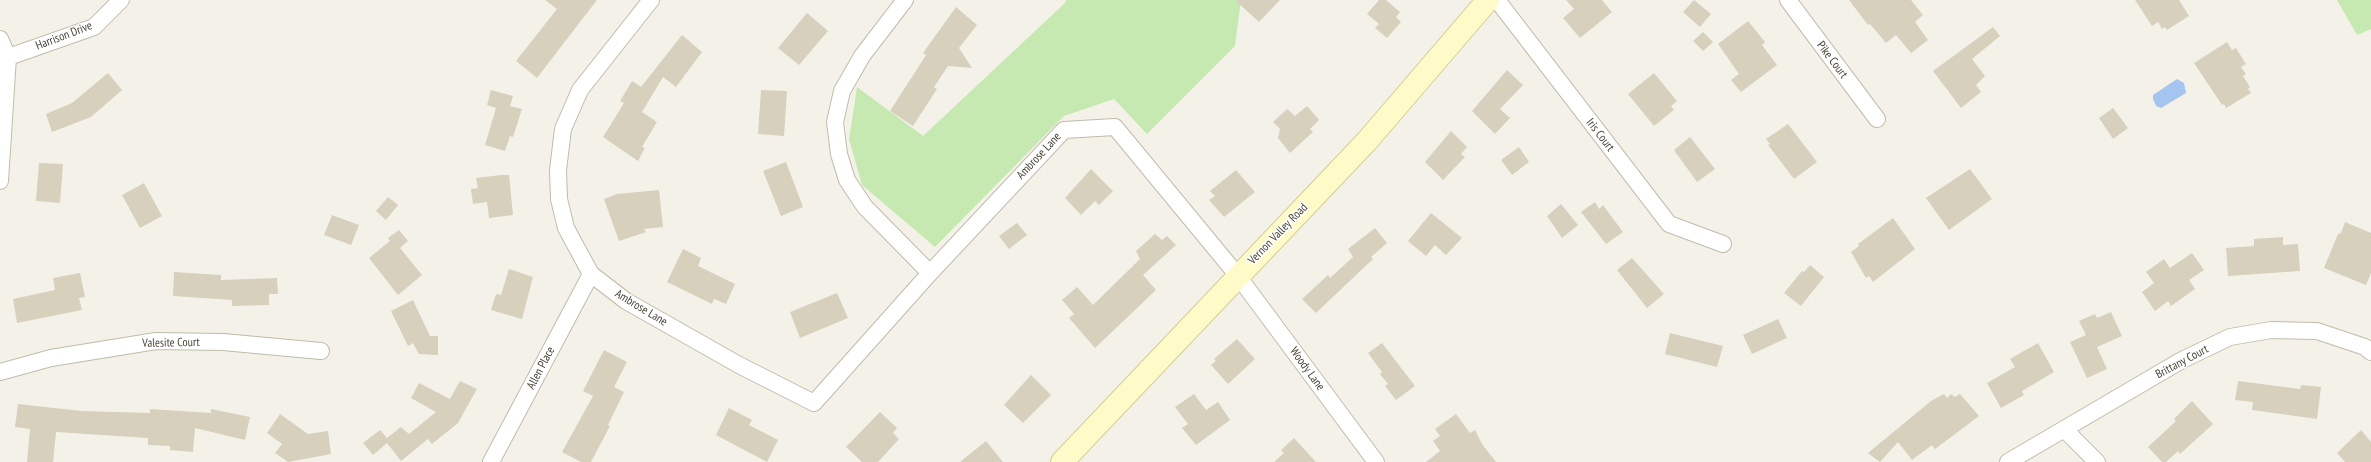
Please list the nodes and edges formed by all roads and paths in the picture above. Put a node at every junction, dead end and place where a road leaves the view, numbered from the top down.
1 (121, 0) edge
2 (652, 0) edge
3 (905, 0) edge
4 (1488, 0) edge
5 (1497, 0) edge
6 (1788, 0) edge
7 (0, 39) edge
8 (4, 59) edge
9 (1877, 119) dead end
10 (0, 181) edge
11 (1723, 244) dead end
12 (930, 273) junction
13 (591, 274) junction
14 (1238, 276) junction
15 (321, 351) dead end
16 (2371, 352) edge
17 (0, 372) edge
18 (2065, 430) junction
19 (491, 462) edge
20 (1062, 462) edge
21 (1376, 462) edge
22 (2008, 462) edge
23 (2096, 462) edge

1 - 8 street, Harrison Drive
2 - 13 street, Ambrose Lane
3 - 12 street
4 - 14 main road, Vernon Valley Road
5 - 11 street, Iris Court
6 - 9 street, Pike Court
7 - 8 street
8 - 10 street
12 - 13 street, Ambrose Lane
12 - 14 street, Ambrose Lane
13 - 19 street, Allen Place
14 - 20 main road, Vernon Valley Road
14 - 21 street, Woody Lane
15 - 17 street, Valesite Court
16 - 18 street, Brittany Court
18 - 22 street, Brittany Court
18 - 23 street

